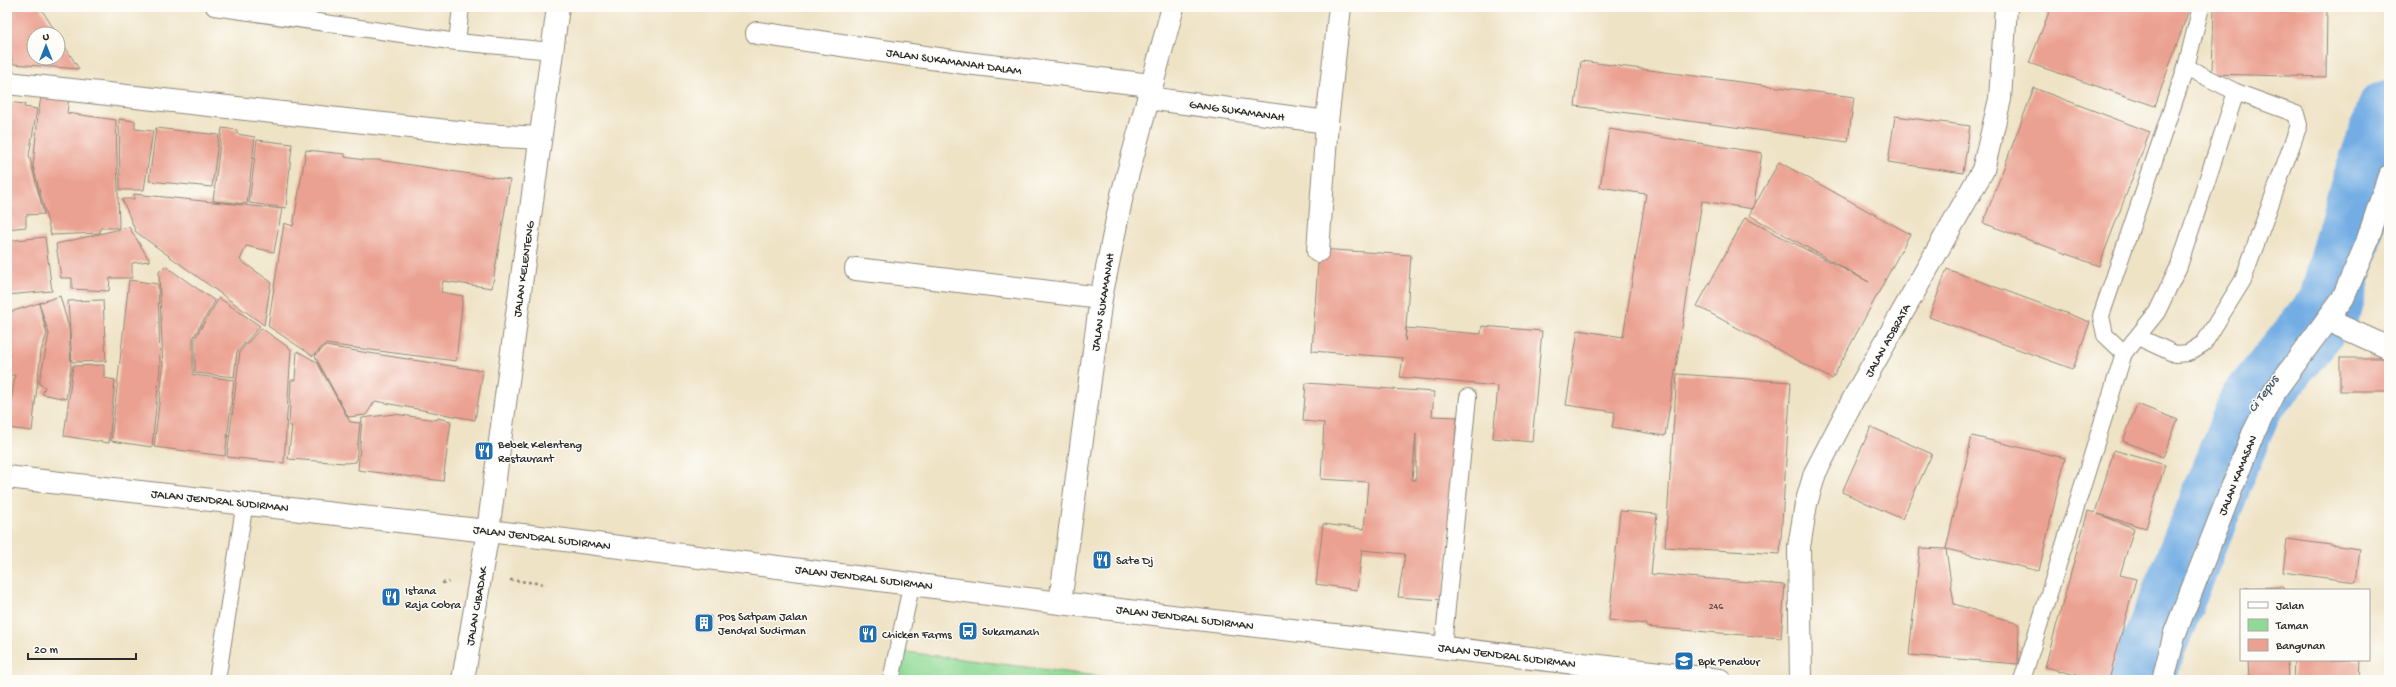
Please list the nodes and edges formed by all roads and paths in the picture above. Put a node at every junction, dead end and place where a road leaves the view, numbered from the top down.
1 (214, 7) edge
2 (461, 7) edge
3 (558, 7) edge
4 (1173, 7) edge
5 (1340, 7) edge
6 (2006, 7) edge
7 (2201, 7) edge
8 (758, 33) dead end
9 (458, 42) junction
10 (552, 51) junction
11 (2186, 67) junction
12 (7, 83) edge
13 (1149, 91) junction
14 (2236, 92) junction
15 (1327, 122) junction
16 (540, 138) junction
17 (2389, 176) edge
18 (1318, 251) dead end
19 (856, 268) dead end
20 (1101, 298) junction
21 (2327, 320) junction
22 (2138, 337) junction
23 (2389, 348) edge
24 (2124, 353) junction
25 (1468, 397) dead end
26 (7, 478) edge
27 (245, 502) junction
28 (488, 531) junction
29 (912, 582) junction
30 (1060, 603) junction
31 (1443, 647) junction
32 (218, 674) dead end
33 (463, 680) edge
34 (891, 680) edge
35 (1710, 680) edge
36 (1801, 680) edge
37 (2022, 680) edge
38 (2163, 680) edge

1 - 9 lane
2 - 9 lane
3 - 10 street, JALAN KELENTENG
4 - 13 street, JALAN SUKAMANAH
5 - 15 street
6 - 36 street, JALAN ADBRATA
7 - 11 lane
8 - 13 street, JALAN SUKAMANAH DALAM
9 - 10 lane
10 - 16 street, JALAN KELENTENG
11 - 14 lane
11 - 24 lane
12 - 16 street
13 - 15 street, GANG SUKAMANAH
13 - 20 street, JALAN SUKAMANAH
14 - 22 lane
14 - 22 lane
15 - 18 street
16 - 28 street, JALAN KELENTENG
17 - 21 street, JALAN KAMASAN
19 - 20 street
20 - 30 street, JALAN SUKAMANAH
21 - 23 street
21 - 38 street, JALAN KAMASAN
22 - 24 lane
24 - 37 lane
25 - 31 lane
26 - 27 street, JALAN JENDRAL SUDIRMAN
27 - 28 street, JALAN JENDRAL SUDIRMAN
27 - 32 lane
28 - 29 street, JALAN JENDRAL SUDIRMAN
28 - 33 street, JALAN CIBADAK
29 - 30 street, JALAN JENDRAL SUDIRMAN
29 - 34 lane
30 - 31 street, JALAN JENDRAL SUDIRMAN
31 - 35 street, JALAN JENDRAL SUDIRMAN

